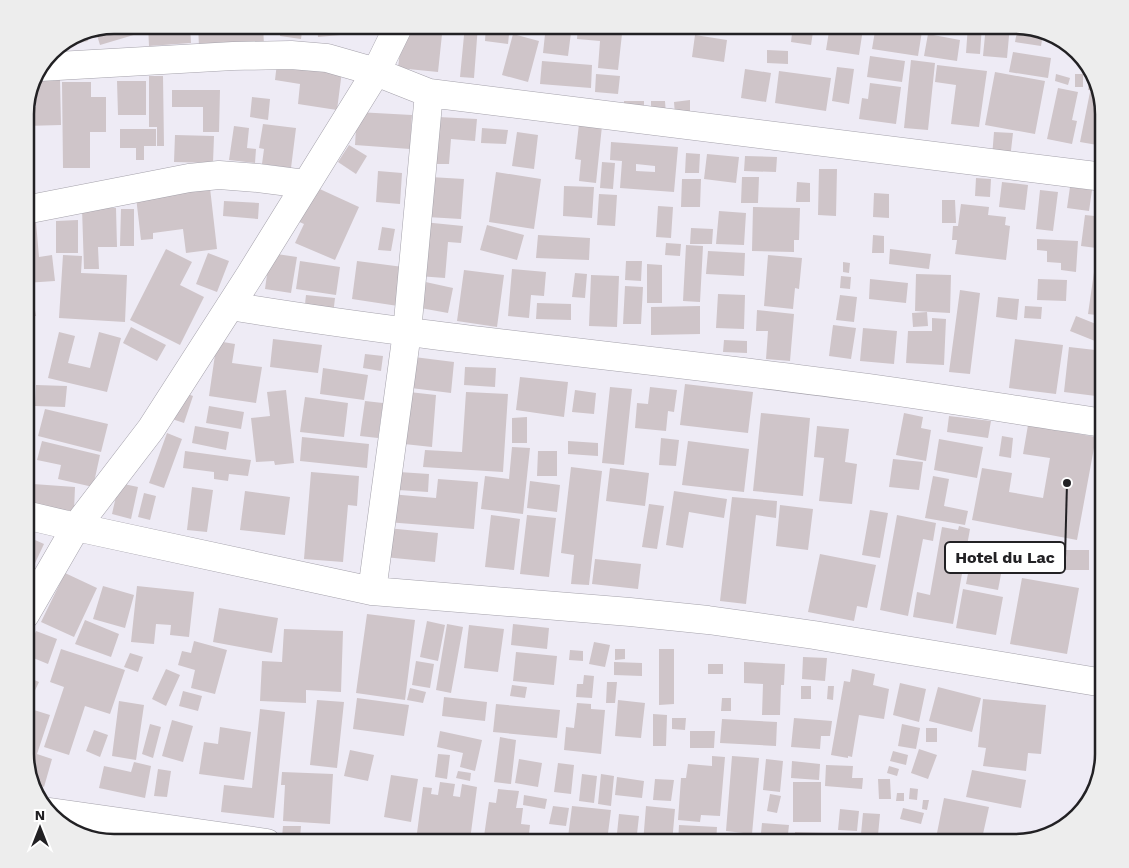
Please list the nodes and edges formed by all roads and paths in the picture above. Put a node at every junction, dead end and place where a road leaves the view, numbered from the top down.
1 (395, 34) edge
2 (49, 66) edge
3 (376, 72) junction
4 (428, 93) junction
5 (1095, 176) edge
6 (305, 184) junction
7 (34, 208) edge
8 (230, 306) junction
9 (407, 332) junction
10 (1095, 422) edge
11 (34, 517) edge
12 (76, 527) junction
13 (372, 591) junction
14 (34, 599) edge
15 (1095, 681) edge
16 (65, 814) edge
17 (204, 834) edge

1 - 3 street
2 - 3 street
3 - 4 street
3 - 6 street
4 - 5 street
4 - 9 street
6 - 7 street
6 - 8 street
8 - 9 street
8 - 12 street
9 - 10 street
9 - 13 street
11 - 12 street
12 - 13 street
12 - 14 street
13 - 15 street
16 - 17 street

